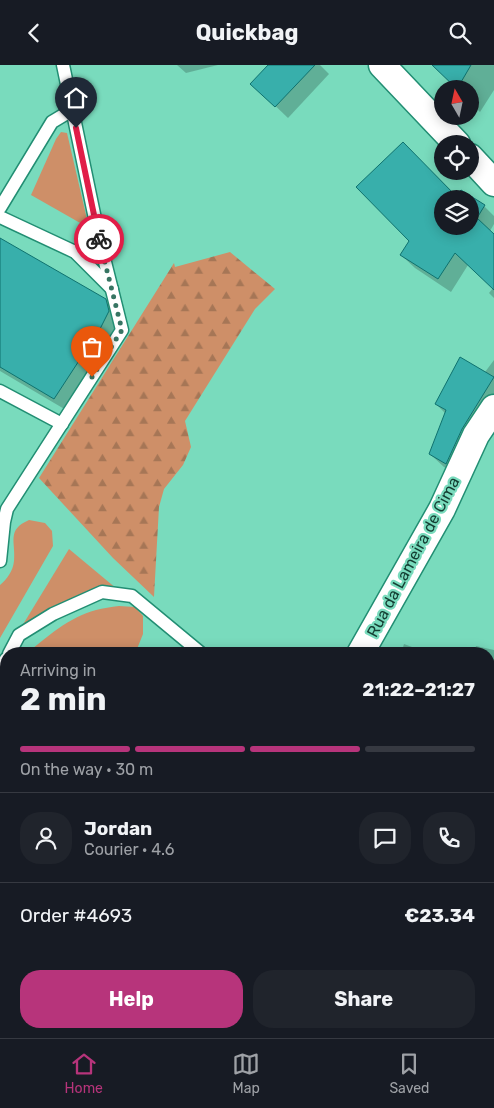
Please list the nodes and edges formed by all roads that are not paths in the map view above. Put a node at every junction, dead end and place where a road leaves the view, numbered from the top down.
1 (63, 65) edge
2 (382, 65) edge
3 (72, 110) junction
4 (448, 135) edge
5 (479, 167) edge
6 (494, 183) edge
7 (0, 208) edge
8 (0, 217) edge
9 (99, 238) junction
10 (75, 252) junction
11 (112, 289) junction
12 (0, 391) edge
13 (494, 408) edge
14 (62, 424) junction
15 (0, 561) edge
16 (13, 647) edge
17 (194, 647) edge
18 (364, 647) edge

1 - 3 lane
2 - 4 street
3 - 7 lane
3 - 9 lane
5 - 6 street
8 - 10 lane
9 - 10 lane
9 - 11 lane
10 - 11 lane
11 - 14 lane
12 - 14 lane
13 - 18 street, Rua da Lameira de Cima
14 - 15 lane
16 - 17 lane

